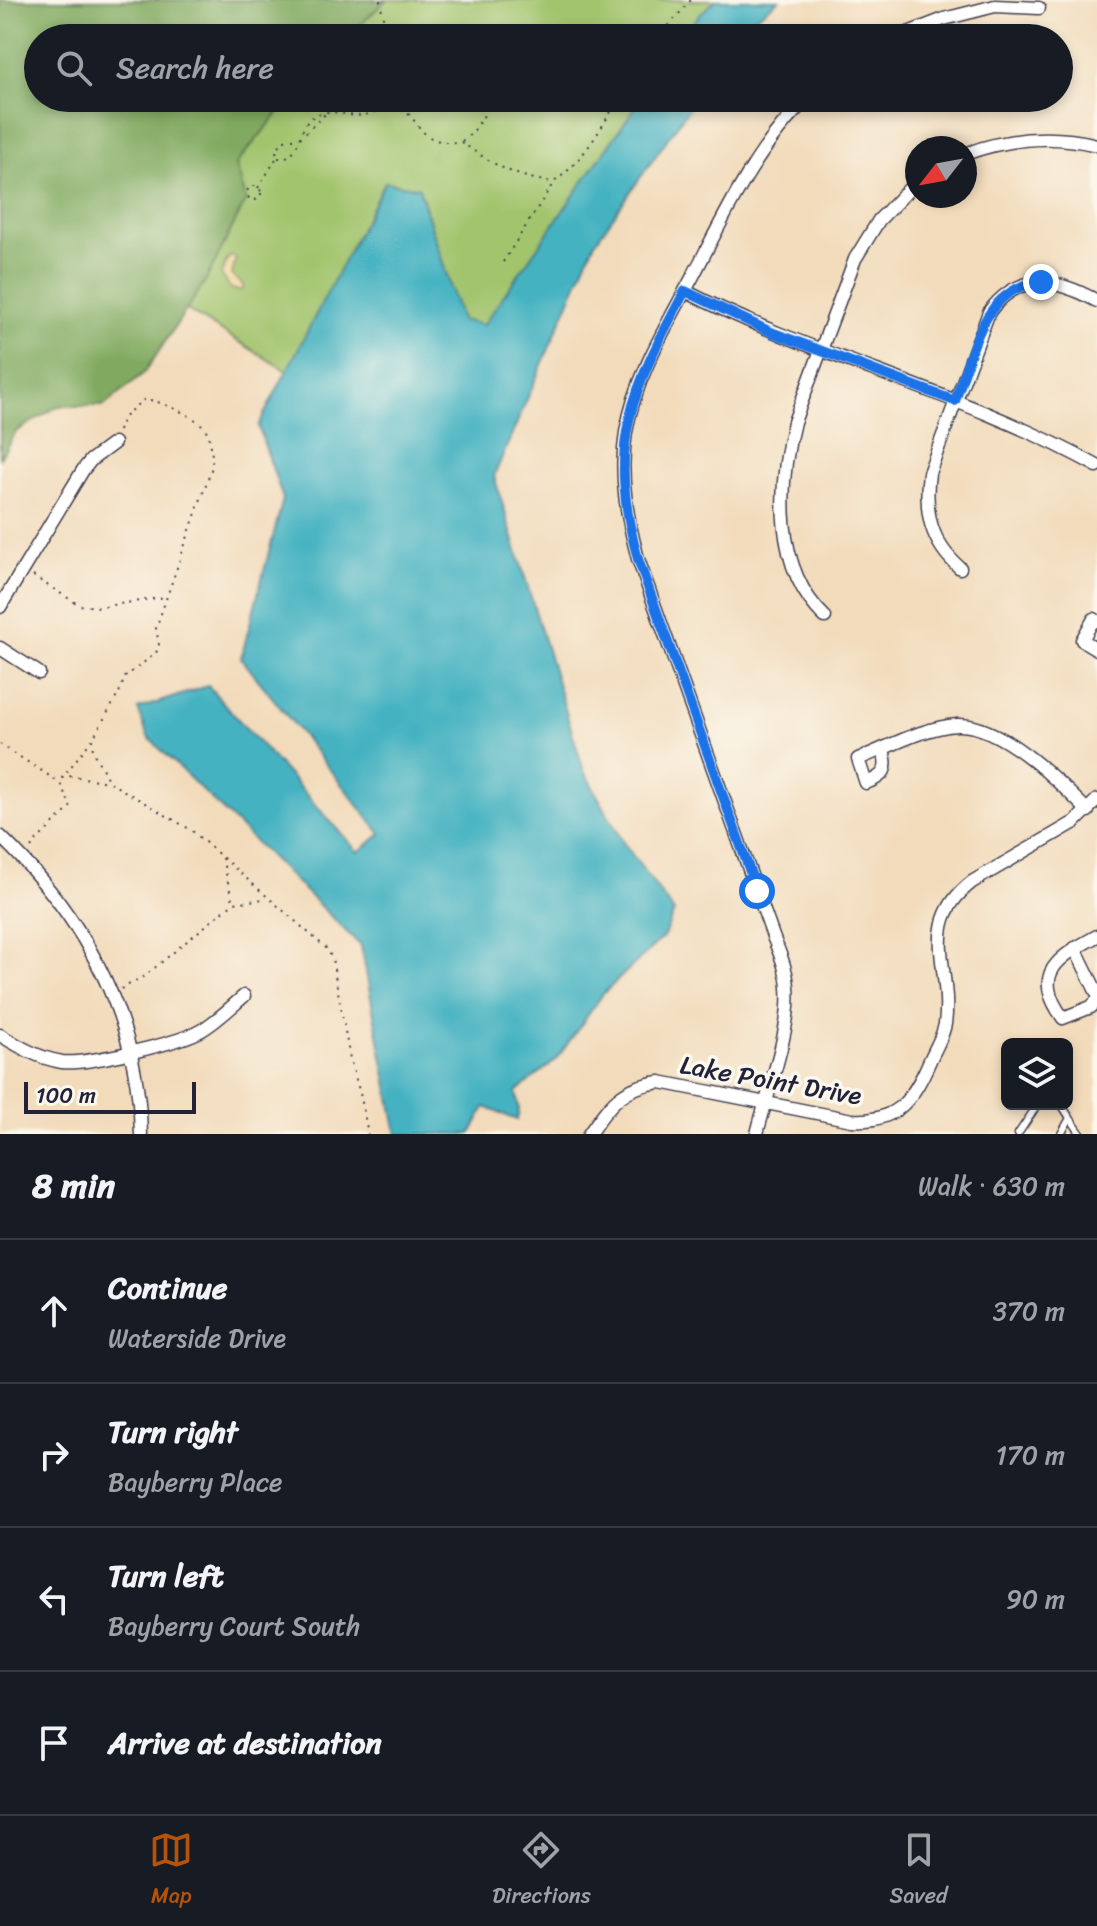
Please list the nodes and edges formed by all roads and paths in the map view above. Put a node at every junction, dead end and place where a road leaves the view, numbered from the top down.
1 (380, 0) edge
2 (691, 0) edge
3 (1039, 8) dead end
4 (384, 24) edge
5 (670, 24) edge
6 (931, 24) edge
7 (328, 112) edge
8 (330, 112) edge
9 (337, 112) edge
10 (372, 112) edge
11 (404, 112) edge
12 (486, 112) edge
13 (611, 112) edge
14 (794, 112) edge
15 (300, 138) junction
16 (461, 142) junction
17 (1097, 145) edge
18 (977, 149) edge
19 (277, 158) junction
20 (554, 182) junction
21 (258, 188) dead end
22 (905, 192) edge
23 (503, 262) dead end
24 (685, 291) junction
25 (1097, 301) edge
26 (820, 351) junction
27 (955, 401) junction
28 (114, 443) joint
29 (1097, 466) edge
30 (960, 568) dead end
31 (23, 570) junction
32 (167, 597) junction
33 (0, 607) edge
34 (825, 617) dead end
35 (1097, 621) edge
36 (0, 648) edge
37 (1097, 649) edge
38 (39, 673) dead end
39 (92, 740) junction
40 (0, 744) edge
41 (883, 750) dead end
42 (62, 778) junction
43 (109, 782) junction
44 (1097, 800) edge
45 (1088, 811) junction
46 (0, 836) edge
47 (221, 855) junction
48 (26, 860) junction
49 (267, 898) junction
50 (233, 903) junction
51 (1097, 936) edge
52 (1075, 948) junction
53 (1097, 993) edge
54 (112, 994) junction
55 (244, 996) dead end
56 (1097, 1001) edge
57 (0, 1035) edge
58 (130, 1051) junction
59 (765, 1103) junction
60 (1034, 1110) edge
61 (1065, 1110) edge
62 (1070, 1118) junction
63 (141, 1134) edge
64 (368, 1134) edge
65 (589, 1134) edge
66 (757, 1134) edge
67 (1018, 1134) edge
68 (1061, 1134) edge
69 (1081, 1134) edge

1 - 4 path
2 - 5 path
3 - 6 street
7 - 15 path
8 - 15 path
9 - 10 path
11 - 16 path
12 - 16 path
13 - 20 path
14 - 24 street
15 - 19 path
15 - 19 path
16 - 20 path
17 - 18 street
19 - 21 path
20 - 23 path
22 - 26 street
24 - 26 street
24 - 59 street
25 - 27 street
26 - 27 street
26 - 34 street
27 - 29 street
27 - 30 street
28 - 31 street
28 - 32 path
31 - 32 path
31 - 33 street
32 - 39 path
35 - 37 street
36 - 38 street
39 - 42 path
39 - 43 path
40 - 42 path
41 - 45 street
42 - 43 path
42 - 48 path
43 - 47 path
44 - 45 street, Lake Point Drive
45 - 59 street, Lake Point Drive
46 - 48 street
47 - 49 path
47 - 50 path
48 - 54 street
49 - 50 path
49 - 64 path
50 - 54 path
51 - 52 street
52 - 53 street
52 - 56 street
54 - 58 street
55 - 58 street
57 - 58 street
58 - 63 street
59 - 65 street, Lake Point Drive
59 - 66 street
60 - 67 lane
61 - 62 lane
62 - 68 lane
62 - 69 lane

